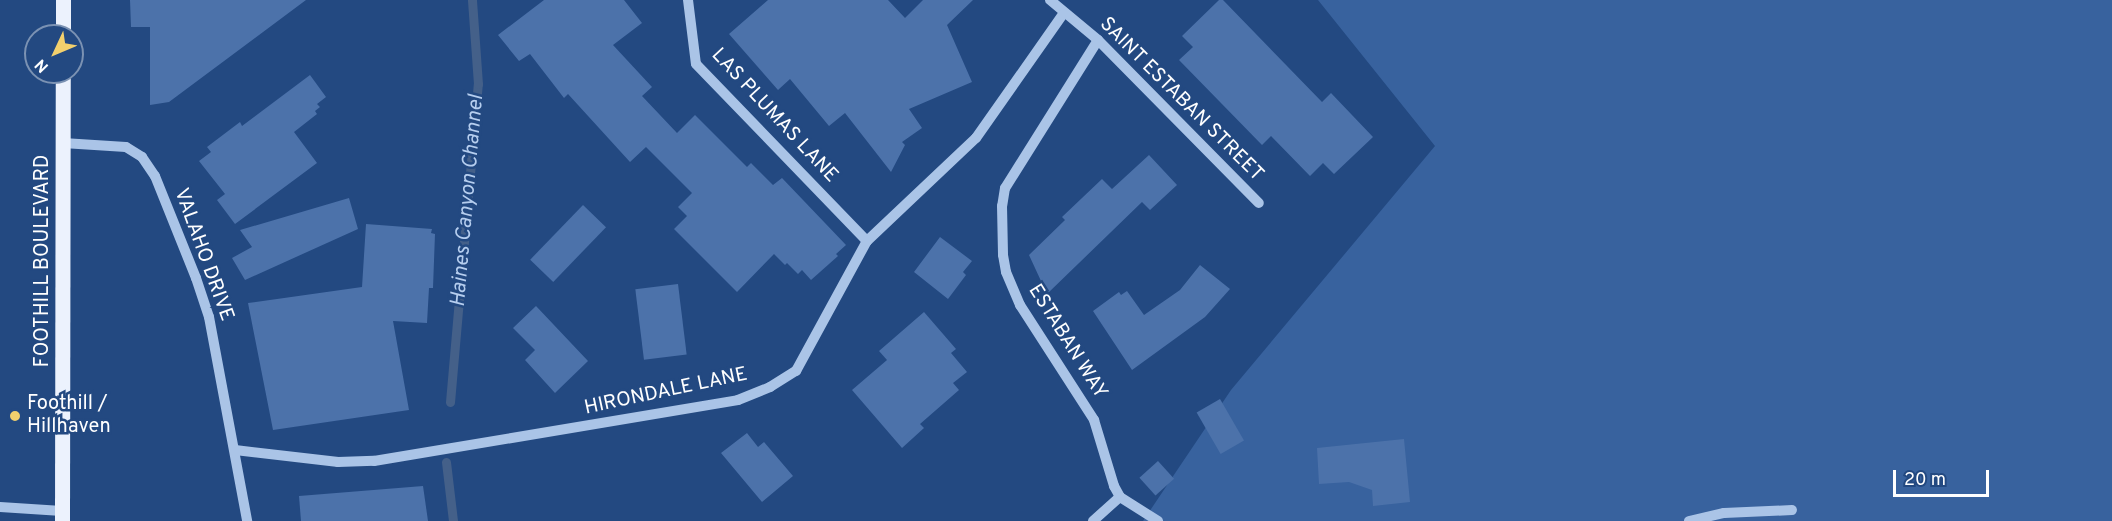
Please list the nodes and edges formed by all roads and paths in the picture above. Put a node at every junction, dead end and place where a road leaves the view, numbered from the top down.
1 (63, 0) edge
2 (688, 0) edge
3 (1050, 0) edge
4 (1063, 14) junction
5 (63, 24) edge
6 (1098, 40) junction
7 (63, 84) edge
8 (63, 143) junction
9 (1259, 203) dead end
10 (867, 241) junction
11 (235, 450) junction
12 (1120, 497) junction
13 (0, 507) edge
14 (1792, 510) dead end
15 (62, 516) edge
16 (248, 521) edge
17 (1093, 521) edge
18 (1158, 521) edge
19 (1689, 521) edge

1 - 5 main road
2 - 10 street, LAS PLUMAS LANE
3 - 4 street, SAINT ESTABAN STREET
4 - 6 street, SAINT ESTABAN STREET
4 - 10 street, HIRONDALE LANE
6 - 9 street, SAINT ESTABAN STREET
6 - 12 street, ESTABAN WAY
7 - 8 main road, FOOTHILL BOULEVARD
8 - 11 street, VALAHO DRIVE
8 - 15 main road, FOOTHILL BOULEVARD
10 - 11 street, HIRONDALE LANE
11 - 16 street, VALAHO DRIVE
12 - 17 street
12 - 18 street
13 - 15 street
14 - 19 street

